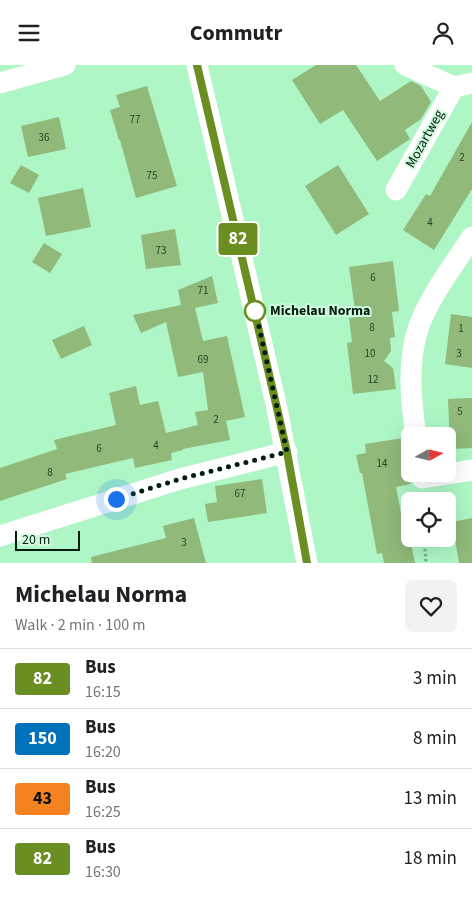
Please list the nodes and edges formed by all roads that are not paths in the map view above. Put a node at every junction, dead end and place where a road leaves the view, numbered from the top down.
1 (65, 65) edge
2 (197, 65) edge
3 (404, 65) edge
4 (0, 83) edge
5 (463, 85) edge
6 (396, 190) dead end
7 (472, 237) edge
8 (415, 427) edge
9 (287, 452) junction
10 (472, 470) edge
11 (456, 473) edge
12 (0, 536) edge
13 (307, 563) edge

1 - 4 street
2 - 9 street
3 - 5 street, Mozartweg
5 - 6 street, Mozartweg
7 - 8 street
9 - 12 street
9 - 13 street
10 - 11 street

